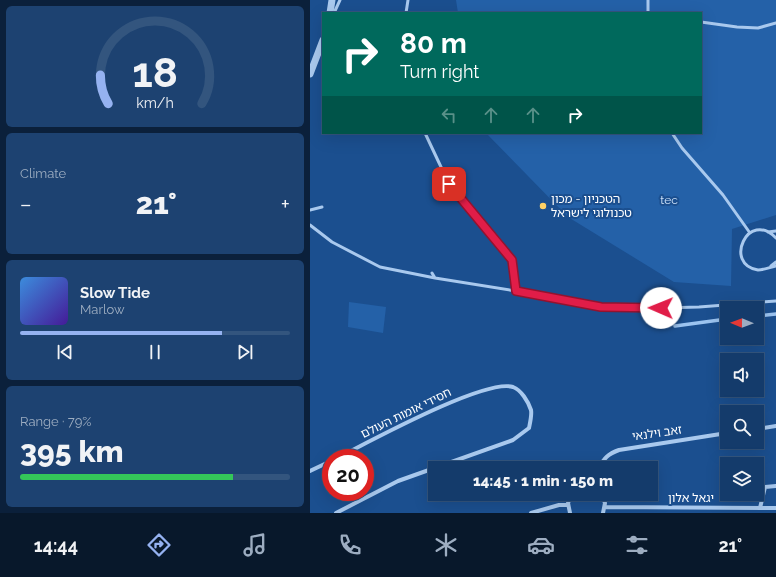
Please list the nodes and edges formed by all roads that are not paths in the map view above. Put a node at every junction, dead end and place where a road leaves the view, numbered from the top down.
1 (332, 0) edge
2 (340, 0) edge
3 (408, 0) edge
4 (648, 0) edge
5 (330, 12) edge
6 (334, 12) edge
7 (406, 12) edge
8 (648, 12) edge
9 (702, 22) edge
10 (776, 23) edge
11 (322, 43) edge
12 (310, 74) edge
13 (425, 134) edge
14 (673, 134) edge
15 (322, 207) dead end
16 (310, 210) edge
17 (310, 225) edge
18 (776, 231) edge
19 (768, 232) junction
20 (750, 233) junction
21 (776, 238) edge
22 (776, 262) edge
23 (776, 266) edge
24 (770, 267) junction
25 (432, 272) dead end
26 (435, 278) junction
27 (516, 291) junction
28 (776, 301) edge
29 (776, 426) edge
30 (764, 428) edge
31 (720, 434) edge
32 (355, 449) edge
33 (603, 461) edge
34 (322, 465) edge
35 (310, 471) edge
36 (776, 486) edge
37 (374, 493) edge
38 (359, 501) edge
39 (569, 501) edge
40 (604, 501) edge
41 (568, 504) junction
42 (605, 507) junction
43 (760, 508) junction
44 (776, 508) edge
45 (336, 513) edge
46 (531, 513) edge
47 (570, 513) edge
48 (603, 513) edge

1 - 5 street
2 - 6 lane
3 - 7 lane
4 - 8 lane
9 - 10 lane
11 - 12 street
13 - 27 lane
14 - 20 lane
15 - 16 lane
17 - 26 lane
18 - 19 lane
19 - 20 lane
19 - 21 lane
20 - 24 lane
22 - 24 lane
23 - 24 lane
25 - 26 lane
26 - 27 lane
27 - 28 lane
29 - 30 street
31 - 33 street, זאב וילנאי
32 - 37 street, חסידי אומות העולם
34 - 35 street
36 - 43 street
38 - 45 street, חסידי אומות העולם
39 - 41 street
40 - 42 street
41 - 46 street
41 - 47 street
42 - 43 street, יגאל אלון
42 - 48 street
43 - 44 street, יגאל אלון

